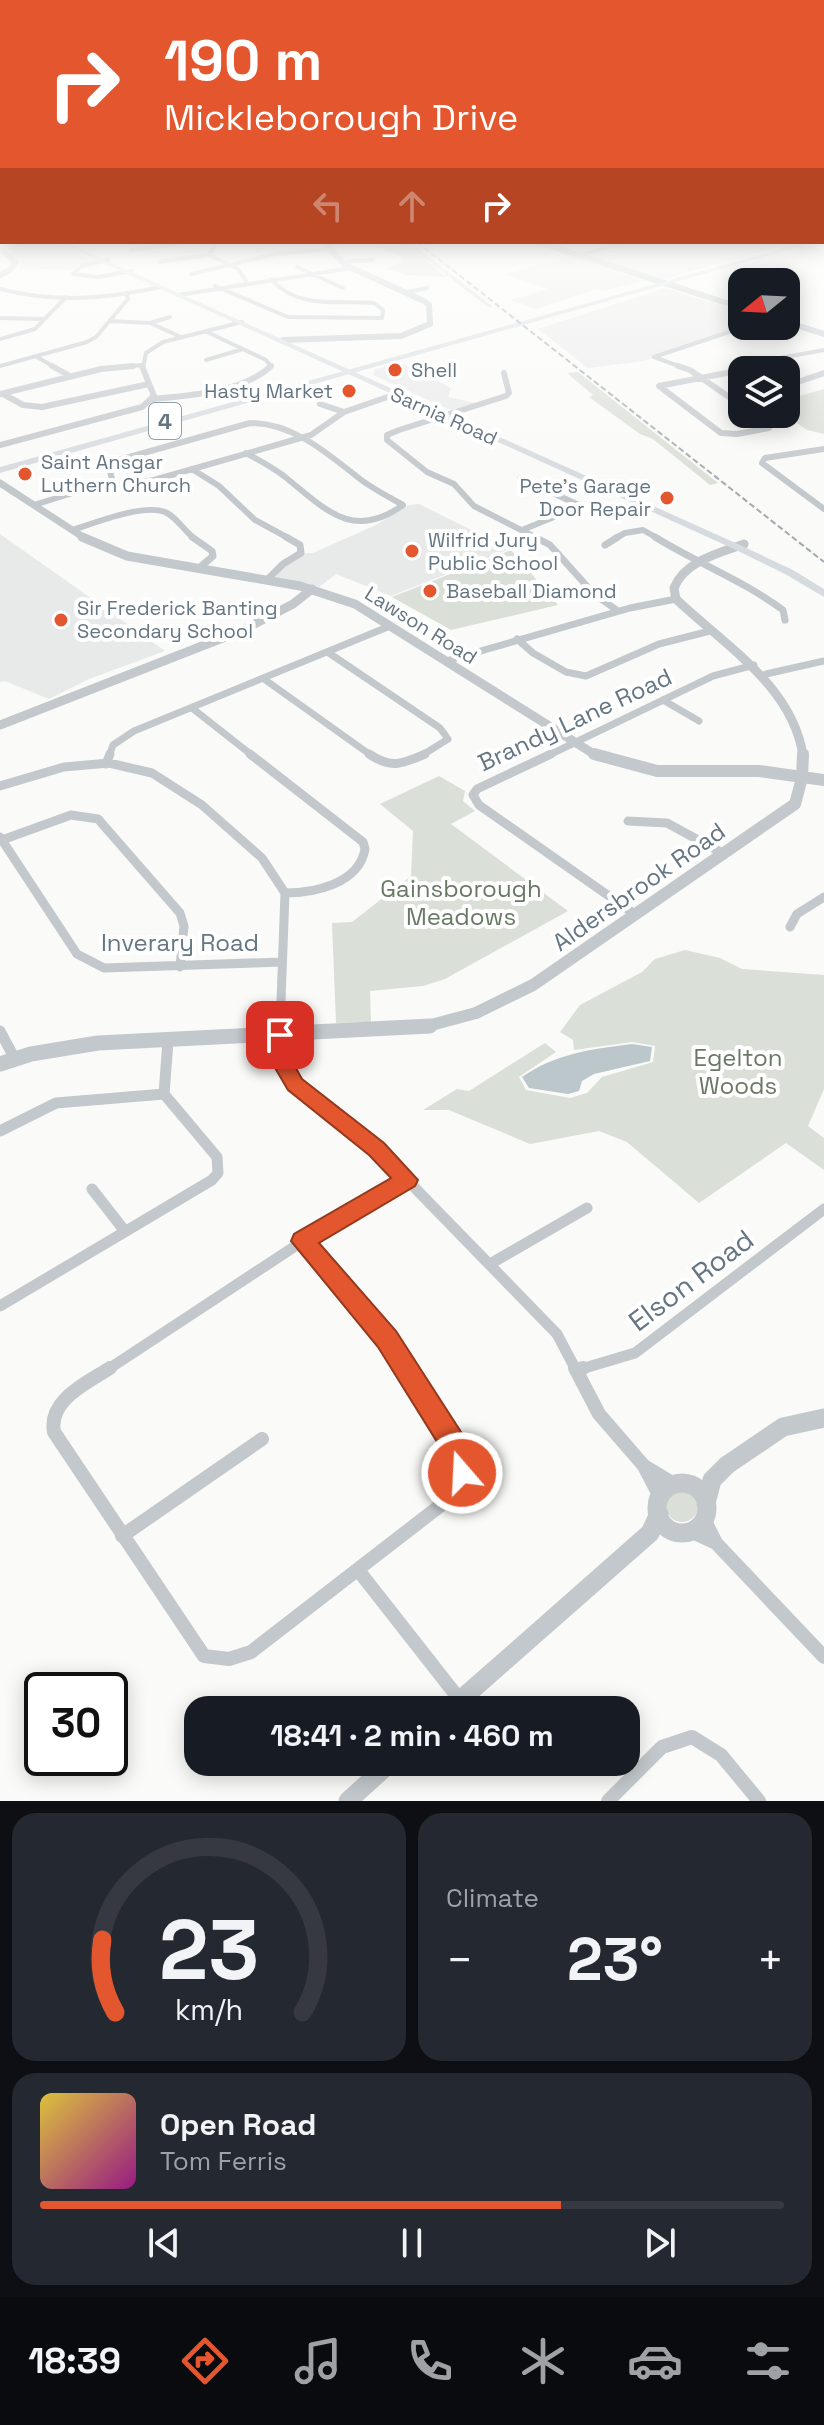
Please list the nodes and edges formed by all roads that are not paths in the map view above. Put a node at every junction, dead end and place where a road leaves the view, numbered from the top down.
1 (48, 315) edge
2 (115, 315) edge
3 (225, 315) edge
4 (285, 315) edge
5 (382, 315) edge
6 (430, 315) edge
7 (548, 315) edge
8 (170, 317) dead end
9 (0, 318) edge
10 (44, 319) junction
11 (110, 321) junction
12 (241, 322) junction
13 (150, 323) junction
14 (800, 326) edge
15 (205, 331) junction
16 (728, 332) edge
17 (824, 334) edge
18 (181, 337) junction
19 (0, 339) edge
20 (283, 340) junction
21 (243, 349) junction
22 (824, 350) edge
23 (812, 352) junction
24 (790, 356) edge
25 (37, 357) junction
26 (824, 357) edge
27 (206, 360) dead end
28 (142, 365) junction
29 (0, 366) edge
30 (349, 372) junction
31 (504, 373) dead end
32 (728, 373) edge
33 (824, 373) edge
34 (70, 376) junction
35 (701, 378) junction
36 (800, 381) edge
37 (149, 384) junction
38 (399, 393) junction
39 (1, 394) edge
40 (728, 396) edge
41 (152, 399) junction
42 (320, 404) dead end
43 (344, 412) junction
44 (447, 415) junction
45 (769, 428) edge
46 (300, 438) junction
47 (0, 445) edge
48 (824, 449) edge
49 (810, 451) junction
50 (246, 453) junction
51 (824, 461) edge
52 (0, 468) edge
53 (192, 469) junction
54 (520, 478) dead end
55 (0, 483) edge
56 (114, 486) junction
57 (34, 505) junction
58 (824, 509) edge
59 (73, 530) junction
60 (522, 530) junction
61 (605, 545) dead end
62 (740, 546) junction
63 (699, 564) junction
64 (198, 569) junction
65 (267, 580) junction
66 (824, 587) edge
67 (312, 589) junction
68 (824, 594) edge
69 (676, 599) junction
70 (618, 611) junction
71 (785, 620) dead end
72 (390, 626) junction
73 (710, 631) junction
74 (517, 639) junction
75 (329, 653) junction
76 (446, 661) junction
77 (824, 661) edge
78 (754, 665) junction
79 (766, 674) junction
80 (264, 679) junction
81 (663, 700) junction
82 (192, 708) junction
83 (699, 721) dead end
84 (807, 722) dead end
85 (0, 725) edge
86 (574, 743) junction
87 (817, 751) dead end
88 (106, 764) junction
89 (818, 779) edge
90 (0, 786) edge
91 (628, 821) dead end
92 (1, 839) edge
93 (724, 854) junction
94 (285, 893) junction
95 (824, 897) edge
96 (636, 915) junction
97 (790, 927) dead end
98 (282, 962) junction
99 (180, 967) junction
100 (0, 1031) edge
101 (280, 1035) junction
102 (168, 1041) junction
103 (15, 1059) junction
104 (0, 1064) edge
105 (164, 1094) junction
106 (0, 1131) edge
107 (407, 1180) junction
108 (92, 1189) dead end
109 (587, 1208) dead end
110 (824, 1209) edge
111 (124, 1230) junction
112 (303, 1241) junction
113 (490, 1264) junction
114 (0, 1306) edge
115 (578, 1370) junction
116 (824, 1418) edge
117 (262, 1439) dead end
118 (712, 1480) junction
119 (673, 1488) junction
120 (659, 1514) junction
121 (694, 1521) junction
122 (650, 1533) junction
123 (122, 1536) junction
124 (358, 1570) junction
125 (824, 1657) edge
126 (449, 1696) edge
127 (465, 1696) edge
128 (376, 1776) edge
129 (348, 1801) edge
130 (608, 1801) edge
131 (759, 1801) edge

1 - 10 street
2 - 11 street
3 - 12 main road, Sarnia Road
4 - 5 street
6 - 20 street
7 - 30 main road, 4
8 - 13 street
9 - 10 street
10 - 19 street
11 - 13 street
11 - 25 street
12 - 15 street
12 - 20 main road, Sarnia Road
12 - 30 main road, Sarnia Road
13 - 18 street
14 - 17 street
15 - 18 street
15 - 21 street
16 - 35 street
18 - 28 street
20 - 30 main road, Sarnia Road
21 - 27 street
21 - 41 street
22 - 23 street
23 - 24 street
23 - 26 street
25 - 29 street
25 - 34 street
28 - 34 street
28 - 37 street
30 - 38 main road, Sarnia Road
30 - 52 main road, 4
31 - 44 street
32 - 35 street
33 - 36 street
34 - 39 street
35 - 40 street
35 - 45 street
37 - 39 street
37 - 41 street
38 - 43 street
38 - 44 main road, Sarnia Road
41 - 47 street
42 - 43 street
43 - 46 street
44 - 60 street
44 - 62 main road, Sarnia Road
46 - 50 street
46 - 50 street
46 - 56 street
48 - 49 street
49 - 51 street
49 - 58 street
50 - 53 street
53 - 56 street
53 - 65 street
54 - 60 street
55 - 57 street, Lawson Road
56 - 57 street
57 - 59 street, Lawson Road
59 - 64 street, Lawson Road
59 - 64 street
60 - 70 street
61 - 63 street
62 - 63 street
62 - 66 main road, Sarnia Road
62 - 68 main road, Sarnia Road
63 - 69 street
63 - 71 street
64 - 65 street, Lawson Road
65 - 67 street, Lawson Road
67 - 72 street, Lawson Road
67 - 85 street
69 - 70 street
69 - 73 street
70 - 74 street
72 - 75 street
72 - 76 street, Lawson Road
73 - 74 street
73 - 78 street
74 - 76 street
75 - 80 street
75 - 80 street
76 - 86 street, Lawson Road
77 - 79 street
78 - 79 street
78 - 81 street, Brandy Lane Road
79 - 84 street
80 - 82 street
81 - 83 street
81 - 86 street, Brandy Lane Road
82 - 88 street
82 - 94 street
86 - 89 street, Lawson Road
86 - 96 street, Brandy Lane Road
87 - 89 street, Aldersbrook Road
88 - 90 street
88 - 94 street
89 - 93 street, Aldersbrook Road
91 - 93 street
92 - 99 street, Inverary Road
92 - 99 street
93 - 96 street, Aldersbrook Road
94 - 98 street
95 - 97 street
96 - 101 street, Aldersbrook Road
98 - 99 street, Inverary Road
98 - 101 street
100 - 103 street
101 - 102 street, Aldersbrook Road
101 - 107 street
102 - 103 street, Aldersbrook Road
102 - 105 street
103 - 104 street, Aldersbrook Road
105 - 106 street
105 - 111 street
107 - 112 street
107 - 113 street
108 - 111 street
109 - 113 street
110 - 115 street, Elson Road
111 - 114 street
112 - 123 street
112 - 124 street
113 - 115 street
115 - 119 street
116 - 118 street
117 - 123 street
118 - 119 street
118 - 121 street
119 - 120 street
119 - 121 street
120 - 121 street
120 - 122 street
121 - 122 street
121 - 125 street
122 - 127 street
123 - 124 street
124 - 126 street
128 - 129 street
130 - 131 street

